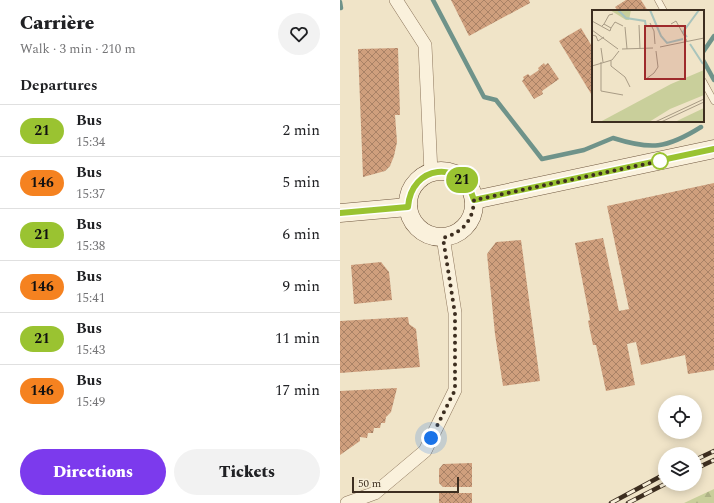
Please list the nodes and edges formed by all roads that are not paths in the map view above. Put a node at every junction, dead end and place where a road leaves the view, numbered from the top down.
1 (396, 0) edge
2 (658, 0) edge
3 (663, 10) edge
4 (704, 83) edge
5 (714, 101) edge
6 (714, 149) edge
7 (430, 173) junction
8 (474, 200) junction
9 (408, 207) junction
10 (340, 213) edge
11 (443, 238) junction
12 (347, 503) edge

1 - 7 street
2 - 3 lane
4 - 5 lane
6 - 8 street
7 - 8 street
7 - 9 street
8 - 11 street
9 - 10 street
9 - 11 street
11 - 12 street

